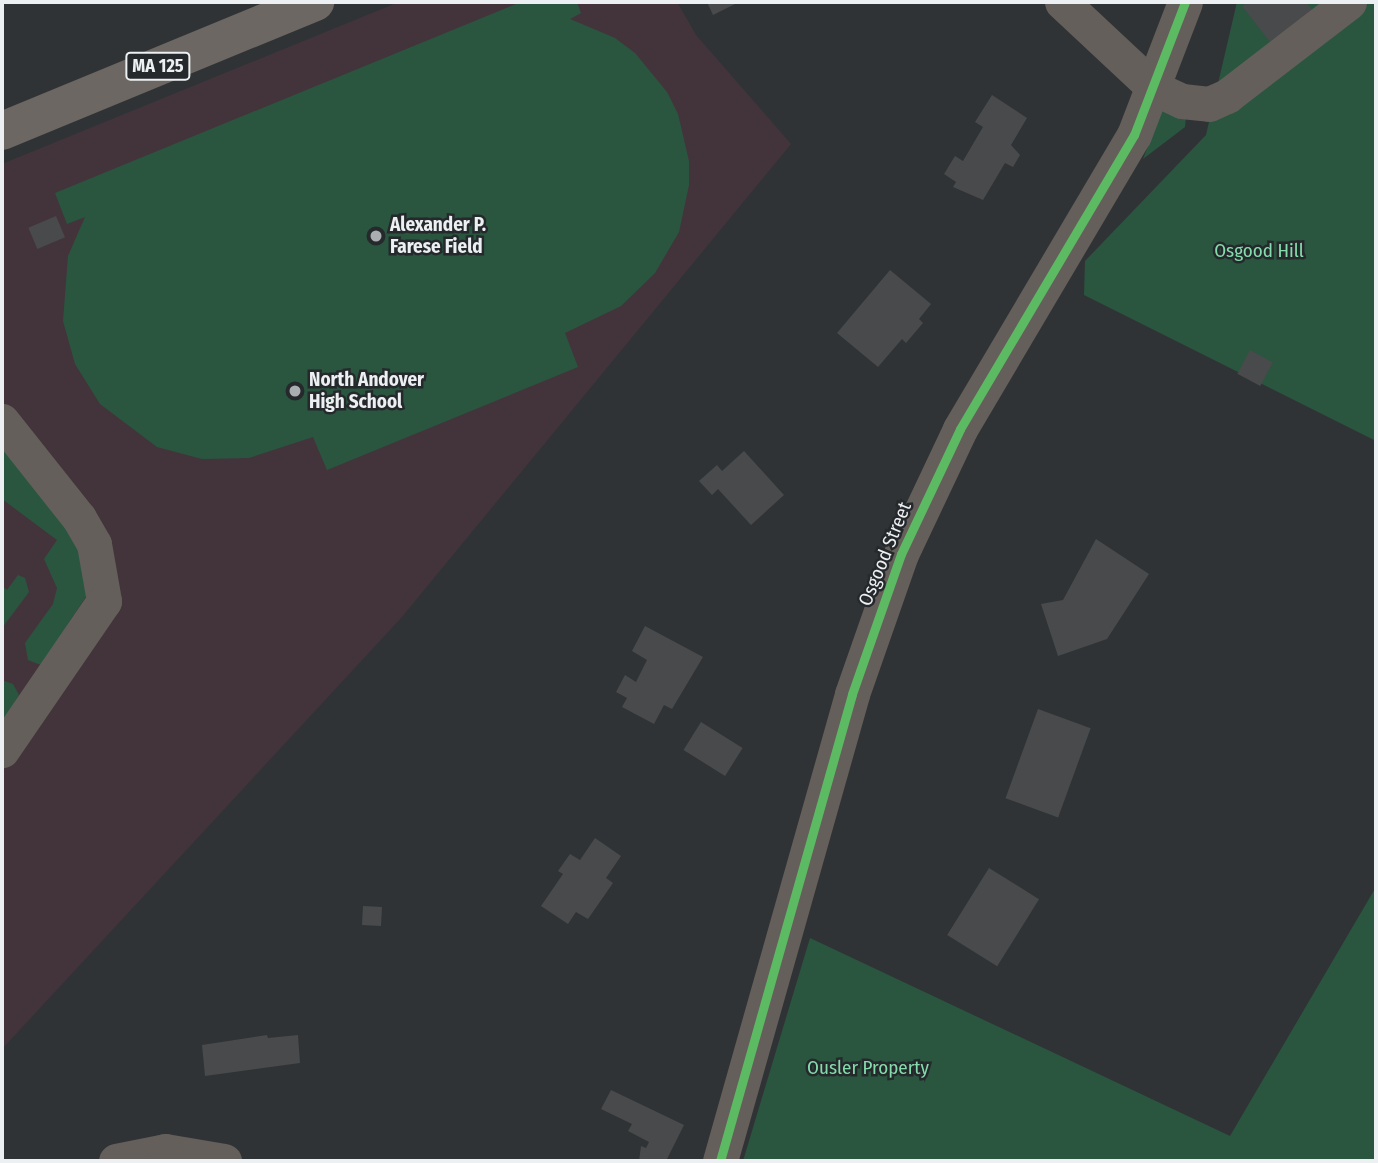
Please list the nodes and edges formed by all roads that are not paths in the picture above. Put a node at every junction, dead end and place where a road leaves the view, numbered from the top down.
1 (315, 2) edge
2 (1062, 2) edge
3 (1185, 2) edge
4 (1349, 2) edge
5 (1154, 88) junction
6 (2, 131) edge
7 (2, 421) edge
8 (2, 750) edge
9 (116, 1161) edge
10 (224, 1161) edge
11 (720, 1161) edge

1 - 6 main road, MA 125
2 - 5 street
3 - 5 street, Osgood Street
4 - 5 street
5 - 11 street, Osgood Street
7 - 8 street
9 - 10 street

